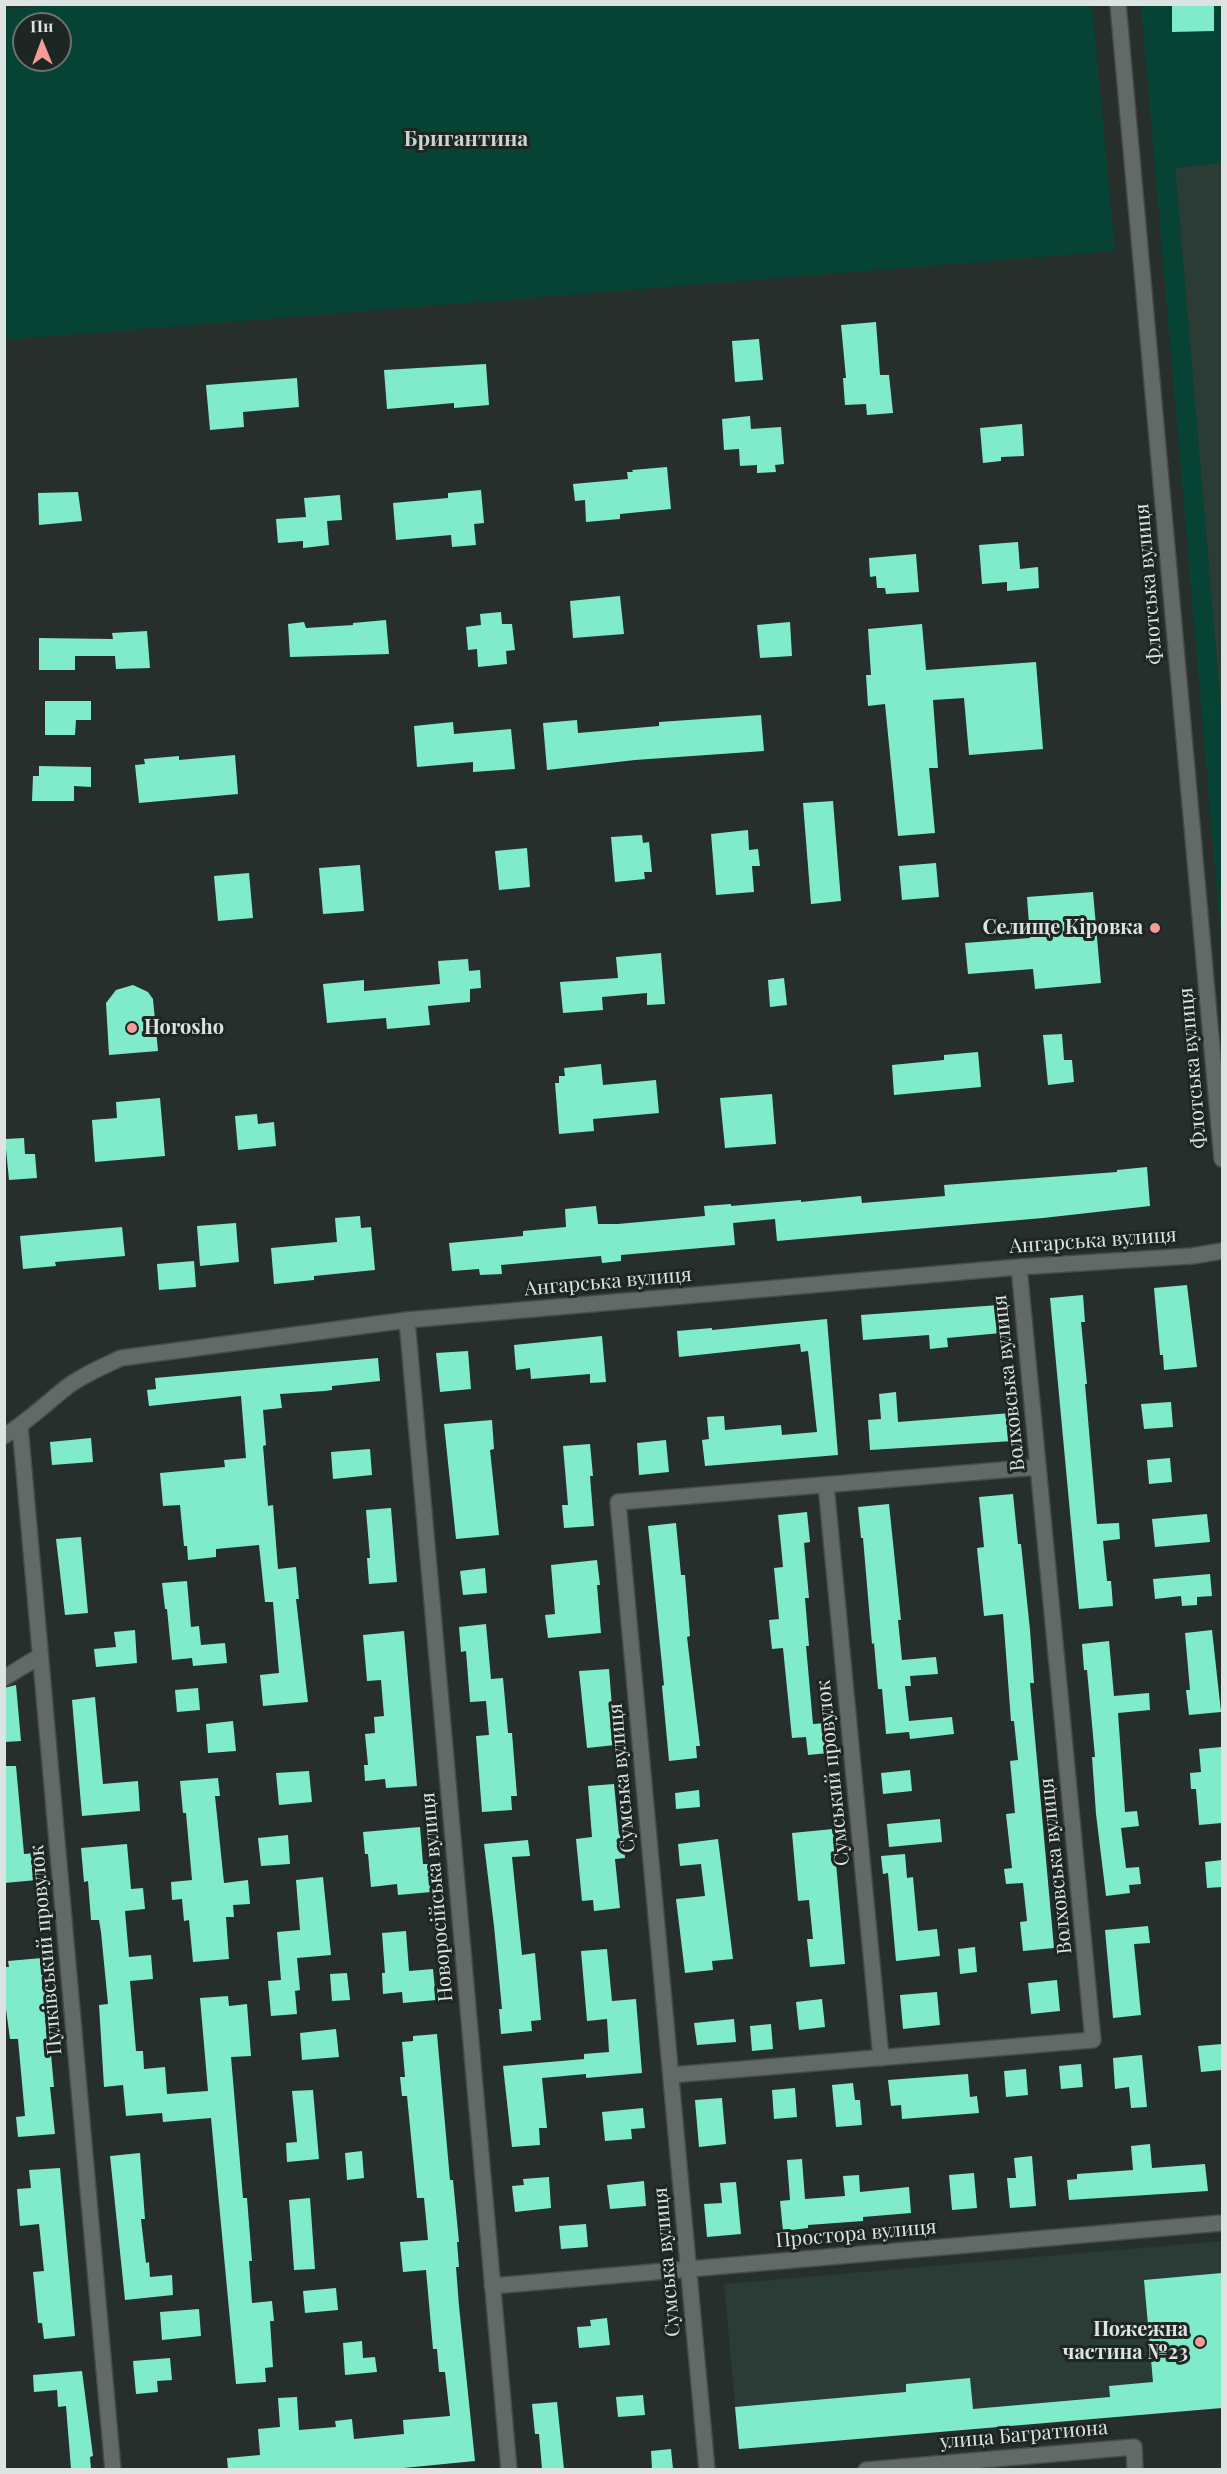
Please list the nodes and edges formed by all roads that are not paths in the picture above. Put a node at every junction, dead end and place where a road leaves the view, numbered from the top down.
1 (1118, 4) edge
2 (1216, 1028) edge
3 (1222, 1159) edge
4 (1222, 1251) edge
5 (1019, 1267) junction
6 (406, 1320) junction
7 (20, 1426) junction
8 (4, 1436) edge
9 (1038, 1467) junction
10 (826, 1485) junction
11 (40, 1656) junction
12 (4, 1678) edge
13 (881, 2058) junction
14 (671, 2075) junction
15 (1222, 2223) edge
16 (689, 2269) junction
17 (492, 2286) junction
18 (918, 2467) edge
19 (113, 2469) edge
20 (508, 2469) edge
21 (707, 2469) edge
22 (866, 2469) edge
23 (1135, 2469) edge

1 - 2 street, Флотська вулиця
2 - 3 street, Флотська вулиця
4 - 5 street, Ангарська вулиця
5 - 6 street, Ангарська вулиця
5 - 9 street, Волховська вулиця
6 - 7 street, Ангарська вулиця
6 - 17 street, Новоросійська вулиця
7 - 8 street, Ангарська вулиця
7 - 11 street, Пулківський провулок
9 - 10 street, Сумська вулиця
9 - 13 street, Волховська вулиця
10 - 13 street, Сумський провулок
10 - 14 street, Сумська вулиця
11 - 12 street
11 - 19 street, Пулківський провулок
13 - 14 street, Волховська вулиця
14 - 16 street, Сумська вулиця
15 - 16 street, Простора вулиця
16 - 17 street, Простора вулиця
16 - 21 street, Сумська вулиця
17 - 20 street, Новоросійська вулиця
18 - 22 street, улица Багратиона
18 - 23 street, улица Багратиона

